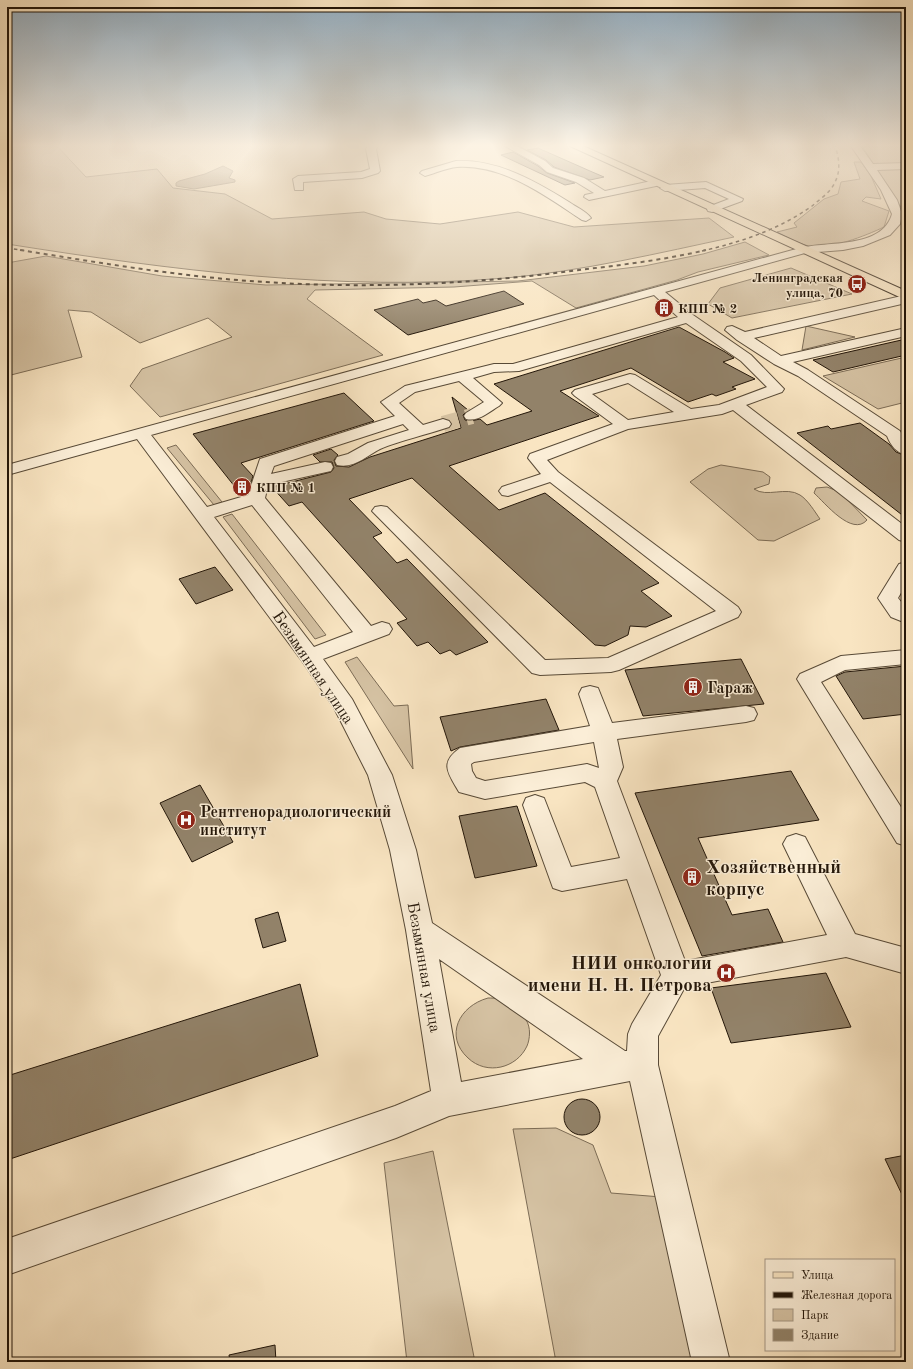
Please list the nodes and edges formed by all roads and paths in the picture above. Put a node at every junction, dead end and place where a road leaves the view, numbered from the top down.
1 (574, 210) edge
2 (714, 210) edge
3 (902, 211) edge
4 (586, 218) dead end
5 (897, 237) dead end
6 (876, 238) junction
7 (804, 250) junction
8 (662, 289) junction
9 (904, 295) edge
10 (693, 313) junction
11 (723, 324) dead end
12 (906, 332) edge
13 (742, 337) junction
14 (779, 361) junction
15 (461, 375) junction
16 (735, 404) junction
17 (688, 414) junction
18 (472, 416) tunnel mouth
19 (405, 418) junction
20 (443, 424) tunnel mouth
21 (625, 425) junction
22 (105, 426) dead end
23 (420, 431) junction
24 (900, 432) edge
25 (141, 433) junction
26 (116, 440) junction
27 (906, 450) edge
28 (343, 461) dead end
29 (325, 467) dead end
30 (7, 470) edge
31 (552, 476) junction
32 (259, 490) junction
33 (508, 491) dead end
34 (381, 511) dead end
35 (204, 514) junction
36 (906, 536) edge
37 (906, 568) edge
38 (906, 616) edge
39 (310, 656) junction
40 (906, 657) edge
41 (590, 694) dead end
42 (746, 714) dead end
43 (604, 732) junction
44 (605, 781) junction
45 (535, 805) dead end
46 (906, 836) edge
47 (796, 844) dead end
48 (636, 866) junction
49 (420, 930) junction
50 (846, 944) junction
51 (906, 961) edge
52 (676, 976) junction
53 (632, 1066) junction
54 (448, 1100) junction
55 (7, 1257) edge
56 (711, 1362) edge

1 - 4 street
2 - 7 main road
3 - 6 street
5 - 6 street
6 - 7 street
7 - 8 street
7 - 9 main road
8 - 10 street
8 - 25 street
9 - 13 street
10 - 15 street
10 - 16 street
11 - 13 street
12 - 14 street
13 - 14 street
14 - 24 street
15 - 18 street
15 - 19 street
16 - 17 street
16 - 36 street
17 - 21 street
17 - 21 street
19 - 23 street
19 - 32 street
20 - 23 street
21 - 31 street
22 - 26 street
23 - 28 street
24 - 27 street
25 - 26 street
25 - 35 street, Безымянная улица
26 - 30 street
29 - 32 street
31 - 33 street
31 - 34 street
32 - 35 street
32 - 39 street
35 - 39 street, Безымянная улица
37 - 38 street
39 - 49 street, Безымянная улица
40 - 46 street
41 - 43 street
42 - 43 street
43 - 44 street
43 - 44 street
44 - 48 street
45 - 48 street
47 - 50 street
48 - 52 street
49 - 53 street
49 - 54 street, Безымянная улица
50 - 51 street
50 - 52 street
52 - 53 street
53 - 54 street
53 - 56 street
54 - 55 street

